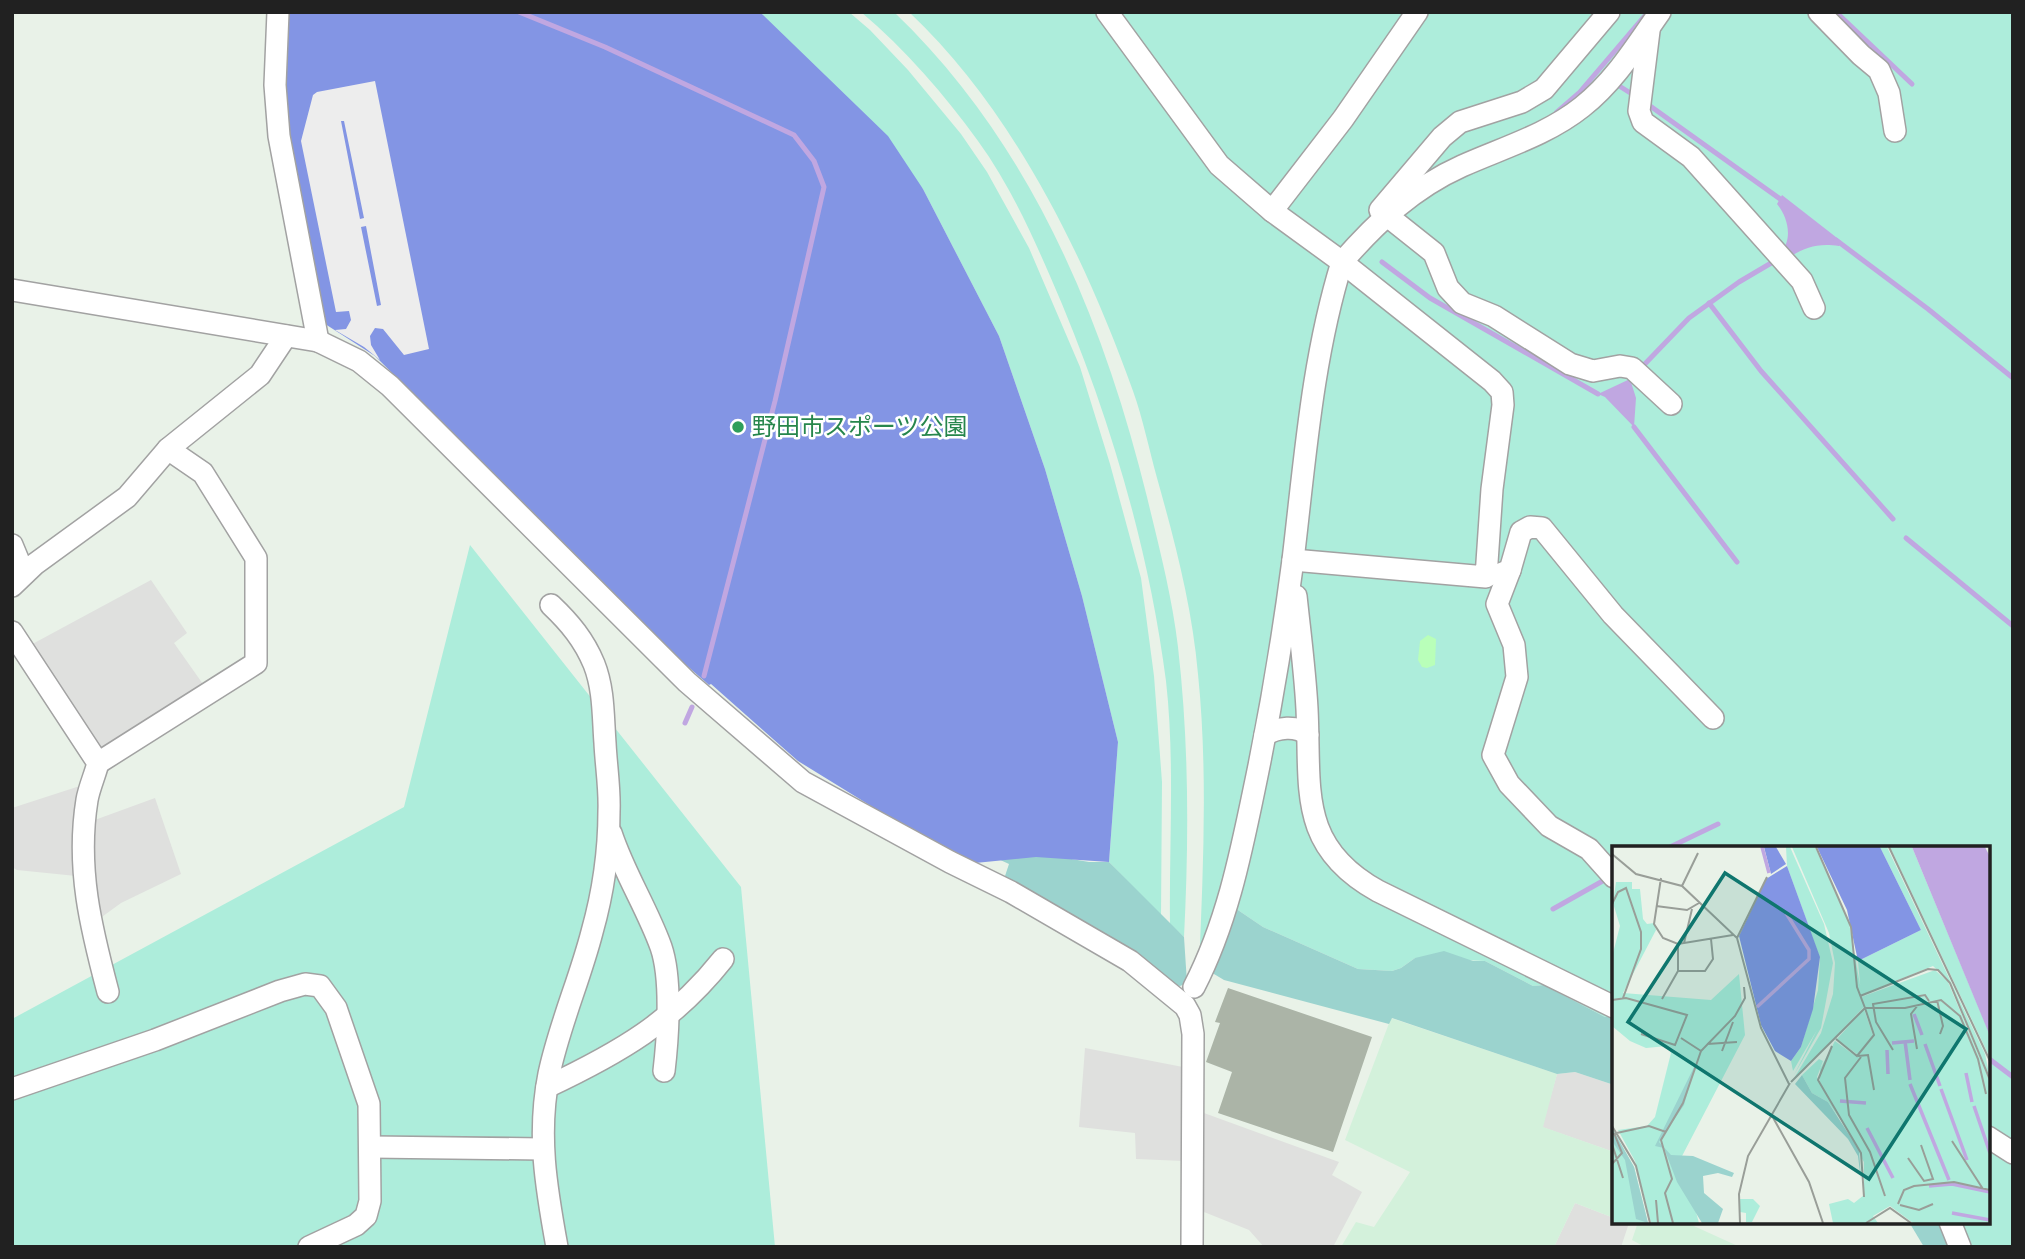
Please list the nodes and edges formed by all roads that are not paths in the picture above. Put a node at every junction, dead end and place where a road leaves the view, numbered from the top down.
1 (278, 12) edge
2 (1107, 12) edge
3 (1417, 12) edge
4 (1609, 12) edge
5 (1819, 12) edge
6 (1655, 20) edge
7 (1895, 131) dead end
8 (1272, 211) junction
9 (1385, 216) junction
10 (1342, 262) junction
11 (12, 290) edge
12 (1814, 308) dead end
13 (286, 336) junction
14 (318, 341) junction
15 (1671, 404) dead end
16 (167, 449) junction
17 (12, 545) edge
18 (1293, 559) junction
19 (1510, 570) junction
20 (1486, 577) junction
21 (18, 580) edge
22 (551, 605) dead end
23 (12, 632) edge
24 (1713, 718) dead end
25 (1265, 735) junction
26 (1308, 735) junction
27 (98, 763) junction
28 (609, 824) junction
29 (1611, 874) edge
30 (1196, 946) dead end
31 (723, 959) dead end
32 (108, 992) dead end
33 (1190, 996) junction
34 (1612, 1006) edge
35 (667, 1018) junction
36 (664, 1071) dead end
37 (547, 1087) junction
38 (12, 1089) edge
39 (1990, 1138) edge
40 (371, 1147) junction
41 (542, 1149) junction
42 (2013, 1153) edge
43 (1951, 1224) edge
44 (309, 1247) edge
45 (557, 1247) edge
46 (1192, 1247) edge
47 (1960, 1247) edge

1 - 14 street
2 - 8 street
3 - 8 street
4 - 9 street
5 - 7 street
6 - 9 street
6 - 12 street
8 - 10 street
9 - 10 street
9 - 15 street
10 - 18 street
10 - 20 street
11 - 13 street
13 - 14 street
13 - 16 street
14 - 33 street
16 - 21 street
16 - 27 street
17 - 21 street
18 - 20 street
18 - 25 street
18 - 26 street
19 - 20 street
19 - 24 street
19 - 29 street
22 - 28 street
23 - 27 street
25 - 26 street
25 - 33 street
26 - 34 street
27 - 32 street
28 - 35 street
28 - 37 street
30 - 33 street
31 - 35 street
33 - 46 street
35 - 36 street
35 - 37 street
37 - 41 street
38 - 40 street
39 - 42 street
40 - 41 street
40 - 44 street
41 - 45 street
43 - 47 street

